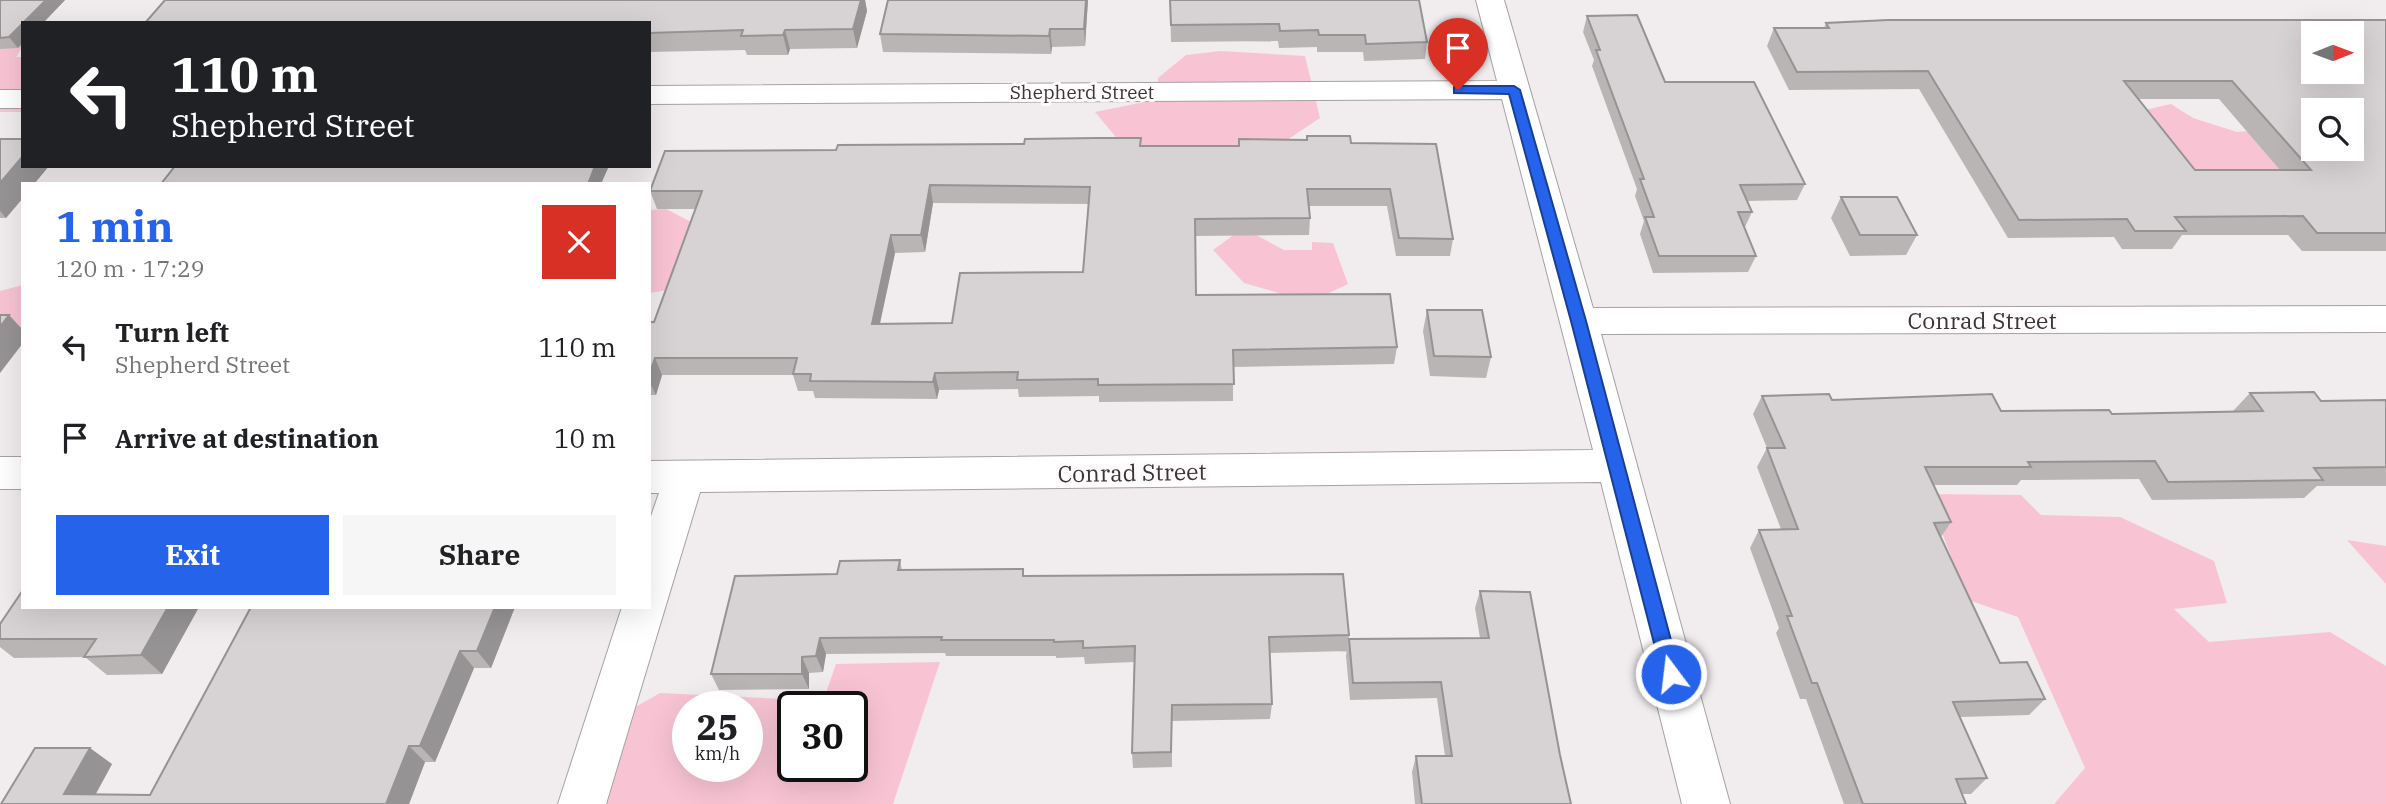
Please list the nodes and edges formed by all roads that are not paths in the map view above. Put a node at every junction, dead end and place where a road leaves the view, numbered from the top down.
1 (1490, 0) edge
2 (1514, 90) junction
3 (651, 95) edge
4 (0, 99) edge
5 (21, 99) edge
6 (2386, 319) edge
7 (1579, 321) junction
8 (1615, 466) junction
9 (0, 473) edge
10 (21, 473) edge
11 (667, 477) edge
12 (651, 577) edge
13 (643, 609) edge
14 (582, 804) edge
15 (1706, 804) edge

1 - 2 street
2 - 3 street, Shepherd Street
2 - 7 street
4 - 5 street
6 - 7 street, Conrad Street
7 - 8 street
8 - 11 street, Conrad Street
8 - 15 street
9 - 10 street
11 - 12 street
13 - 14 street

